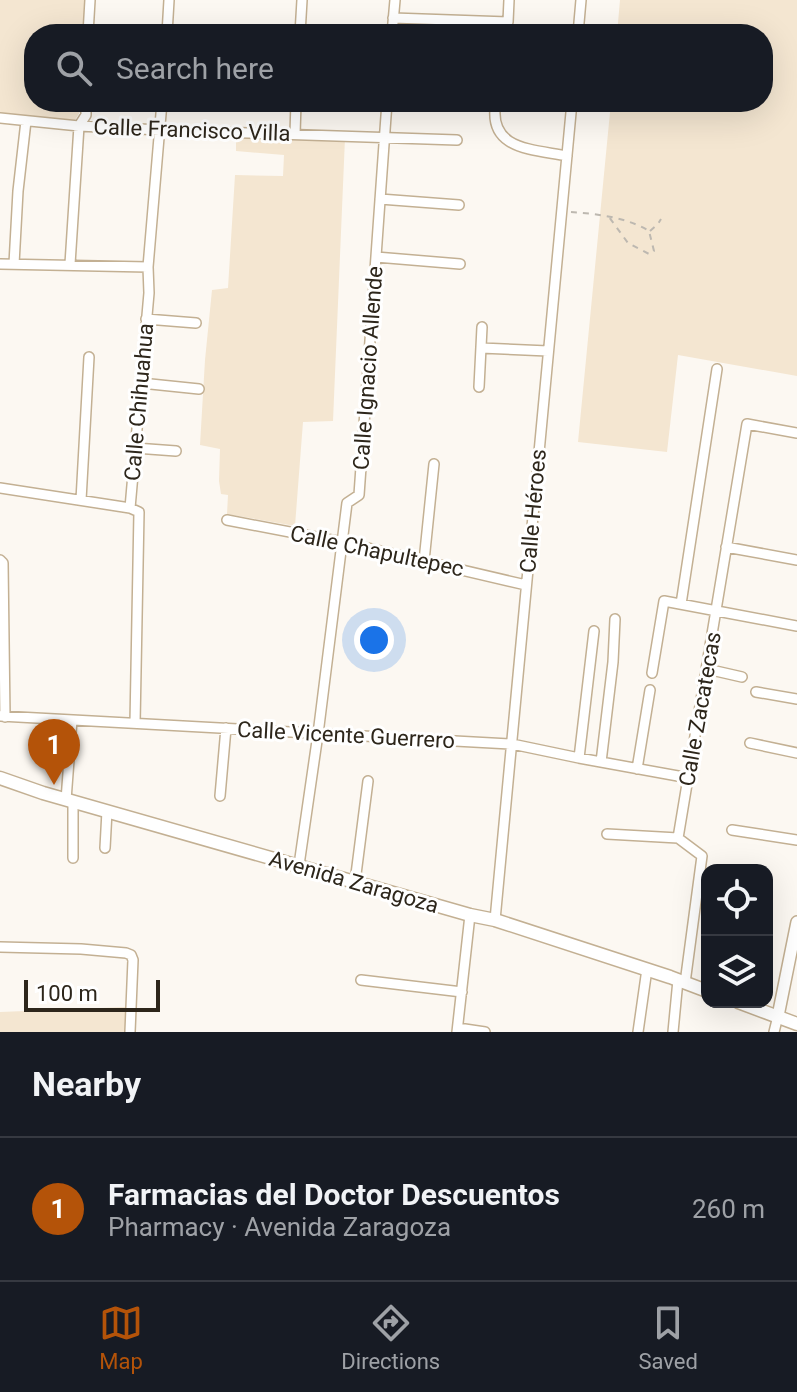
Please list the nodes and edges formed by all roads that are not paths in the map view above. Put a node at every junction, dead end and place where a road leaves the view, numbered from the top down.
1 (90, 0) edge
2 (169, 0) edge
3 (302, 0) edge
4 (395, 0) edge
5 (509, 0) edge
6 (581, 0) edge
7 (393, 18) junction
8 (89, 24) edge
9 (168, 24) edge
10 (301, 24) edge
11 (393, 24) edge
12 (579, 24) edge
13 (86, 112) edge
14 (161, 112) edge
15 (296, 112) edge
16 (386, 112) edge
17 (494, 112) edge
18 (571, 112) edge
19 (0, 118) edge
20 (26, 121) junction
21 (79, 126) junction
22 (160, 130) junction
23 (295, 134) junction
24 (385, 137) junction
25 (457, 140) dead end
26 (567, 156) junction
27 (380, 199) junction
28 (459, 205) dead end
29 (376, 257) junction
30 (0, 264) edge
31 (14, 264) junction
32 (70, 264) junction
33 (460, 264) dead end
34 (148, 267) junction
35 (146, 319) junction
36 (196, 323) dead end
37 (482, 327) dead end
38 (481, 348) junction
39 (548, 351) junction
40 (89, 357) dead end
41 (717, 369) dead end
42 (141, 383) junction
43 (479, 387) dead end
44 (199, 389) dead end
45 (797, 433) edge
46 (135, 448) junction
47 (176, 451) dead end
48 (434, 464) dead end
49 (0, 488) edge
50 (81, 500) junction
51 (130, 508) junction
52 (227, 520) dead end
53 (342, 542) junction
54 (726, 547) junction
55 (0, 560) edge
56 (797, 560) edge
57 (424, 561) junction
58 (526, 585) junction
59 (681, 604) junction
60 (717, 610) junction
61 (615, 619) dead end
62 (797, 626) edge
63 (594, 631) dead end
64 (707, 669) junction
65 (652, 673) dead end
66 (742, 677) dead end
67 (650, 690) dead end
68 (756, 692) dead end
69 (797, 699) edge
70 (2, 716) edge
71 (72, 720) junction
72 (135, 723) junction
73 (226, 728) junction
74 (318, 734) junction
75 (750, 743) dead end
76 (512, 744) junction
77 (797, 753) edge
78 (579, 758) junction
79 (601, 762) junction
80 (637, 769) junction
81 (0, 778) edge
82 (689, 778) junction
83 (368, 781) dead end
84 (220, 796) dead end
85 (70, 800) junction
86 (107, 811) junction
87 (732, 830) dead end
88 (607, 834) dead end
89 (678, 838) junction
90 (797, 840) edge
91 (105, 848) dead end
92 (73, 858) dead end
93 (299, 865) junction
94 (355, 882) junction
95 (470, 915) junction
96 (495, 920) junction
97 (797, 922) edge
98 (0, 947) edge
99 (647, 969) junction
100 (361, 980) dead end
101 (682, 982) junction
102 (701, 989) edge
103 (462, 992) junction
104 (755, 1008) edge
105 (778, 1016) junction
106 (797, 1024) edge
107 (457, 1030) edge
108 (130, 1032) edge
109 (485, 1032) edge
110 (638, 1032) edge
111 (673, 1032) edge
112 (774, 1032) edge

1 - 8 street
2 - 9 street
3 - 10 street
4 - 7 street
5 - 7 street
6 - 12 street
7 - 11 street
13 - 21 street
14 - 22 street, Calle Chihuahua
15 - 23 street
16 - 24 street, Calle Ignacio Allende
17 - 26 street
18 - 26 street, Calle Héroes
19 - 20 street, Calle Francisco Villa
20 - 21 street, Calle Francisco Villa
20 - 31 street
21 - 22 street, Calle Francisco Villa
21 - 32 street
22 - 23 street, Calle Francisco Villa
22 - 34 street, Calle Chihuahua
23 - 24 street, Calle Francisco Villa
24 - 25 street, Calle Francisco Villa
24 - 27 street, Calle Ignacio Allende
26 - 39 street, Calle Héroes
27 - 28 street
27 - 29 street, Calle Ignacio Allende
29 - 33 street
29 - 53 street, Calle Ignacio Allende
30 - 31 street
31 - 32 street
32 - 34 street
34 - 35 street, Calle Chihuahua
35 - 36 street
35 - 42 street, Calle Chihuahua
37 - 38 street
38 - 39 street
38 - 43 street
39 - 58 street, Calle Héroes
40 - 50 street
41 - 59 street
42 - 44 street
42 - 46 street, Calle Chihuahua
45 - 54 street, Calle Zacatecas
46 - 47 street
46 - 51 street, Calle Chihuahua
48 - 57 street
49 - 50 street
50 - 51 street
51 - 72 street, Calle Chihuahua
52 - 53 street, Calle Chapultepec
53 - 57 street, Calle Chapultepec
53 - 74 street, Calle Ignacio Allende
54 - 56 street
54 - 60 street, Calle Zacatecas
55 - 70 street
57 - 58 street, Calle Chapultepec
58 - 76 street, Calle Héroes
59 - 60 street
59 - 65 street
60 - 62 street
60 - 64 street, Calle Zacatecas
61 - 79 street
63 - 78 street
64 - 66 street
64 - 82 street, Calle Zacatecas
67 - 80 street
68 - 69 street
70 - 71 street, Calle Vicente Guerrero
71 - 72 street, Calle Vicente Guerrero
71 - 85 street
72 - 73 street, Calle Vicente Guerrero
73 - 74 street, Calle Vicente Guerrero
73 - 84 street
74 - 76 street, Calle Vicente Guerrero
74 - 93 street, Calle Ignacio Allende
75 - 77 street
76 - 78 street, Calle Vicente Guerrero
76 - 96 street, Calle Héroes
78 - 79 street, Calle Vicente Guerrero
79 - 80 street, Calle Vicente Guerrero
80 - 82 street, Calle Vicente Guerrero
81 - 85 main road, Avenida Zaragoza
82 - 89 street, Calle Zacatecas
83 - 94 street
85 - 86 main road, Avenida Zaragoza
85 - 92 street
86 - 91 street
86 - 93 main road, Avenida Zaragoza
87 - 90 street
88 - 89 street
89 - 101 street
93 - 94 main road, Avenida Zaragoza
94 - 95 main road, Avenida Zaragoza
95 - 96 main road, Avenida Zaragoza
95 - 103 street
96 - 99 main road, Avenida Zaragoza
97 - 105 street
98 - 108 street
99 - 101 main road, Avenida Zaragoza
99 - 110 street
100 - 103 street
101 - 102 main road, Avenida Zaragoza
101 - 111 street
103 - 107 street
104 - 105 main road
105 - 106 main road
105 - 112 street
107 - 109 street

